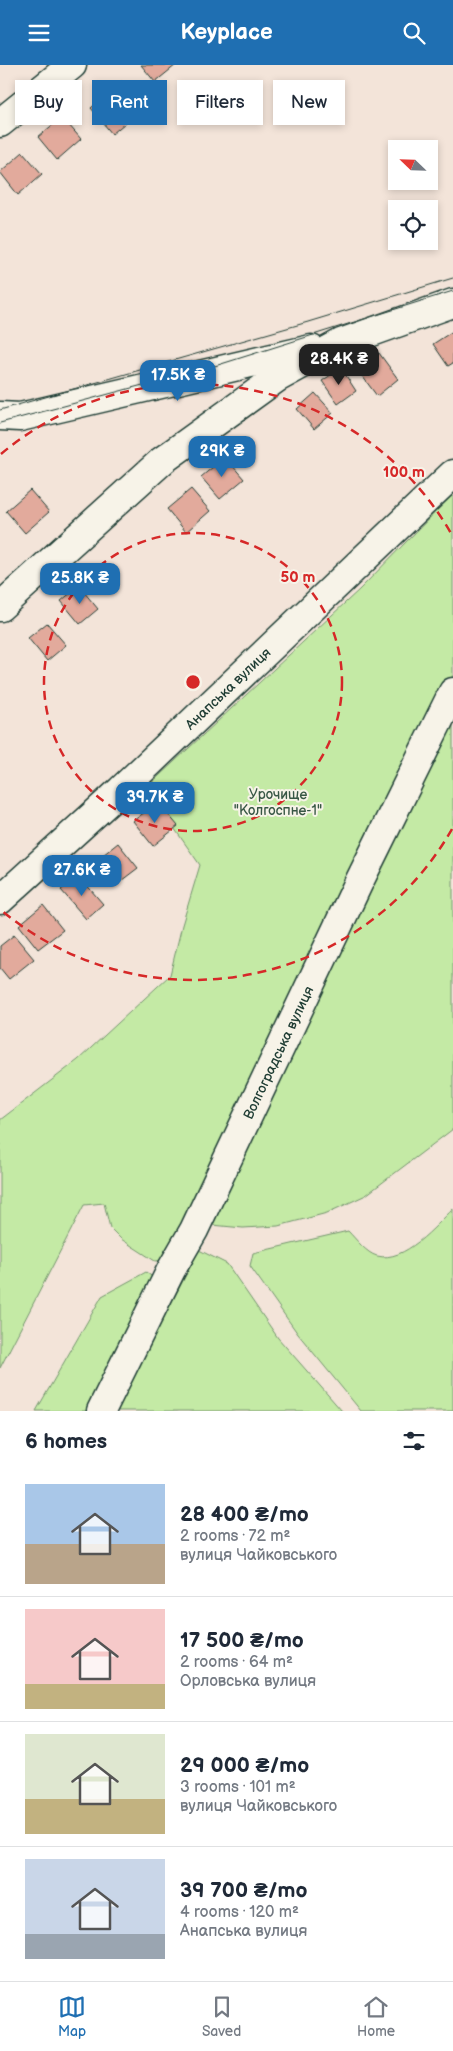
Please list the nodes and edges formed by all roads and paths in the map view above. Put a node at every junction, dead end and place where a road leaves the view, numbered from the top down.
1 (72, 65) edge
2 (0, 123) edge
3 (453, 303) edge
4 (352, 339) junction
5 (0, 416) edge
6 (453, 474) edge
7 (0, 607) edge
8 (453, 693) edge
9 (0, 900) edge
10 (101, 1411) edge

1 - 2 street
3 - 4 street
4 - 5 street
4 - 7 street
6 - 9 street, Анапська вулиця
8 - 10 street, Волгоградська вулиця

